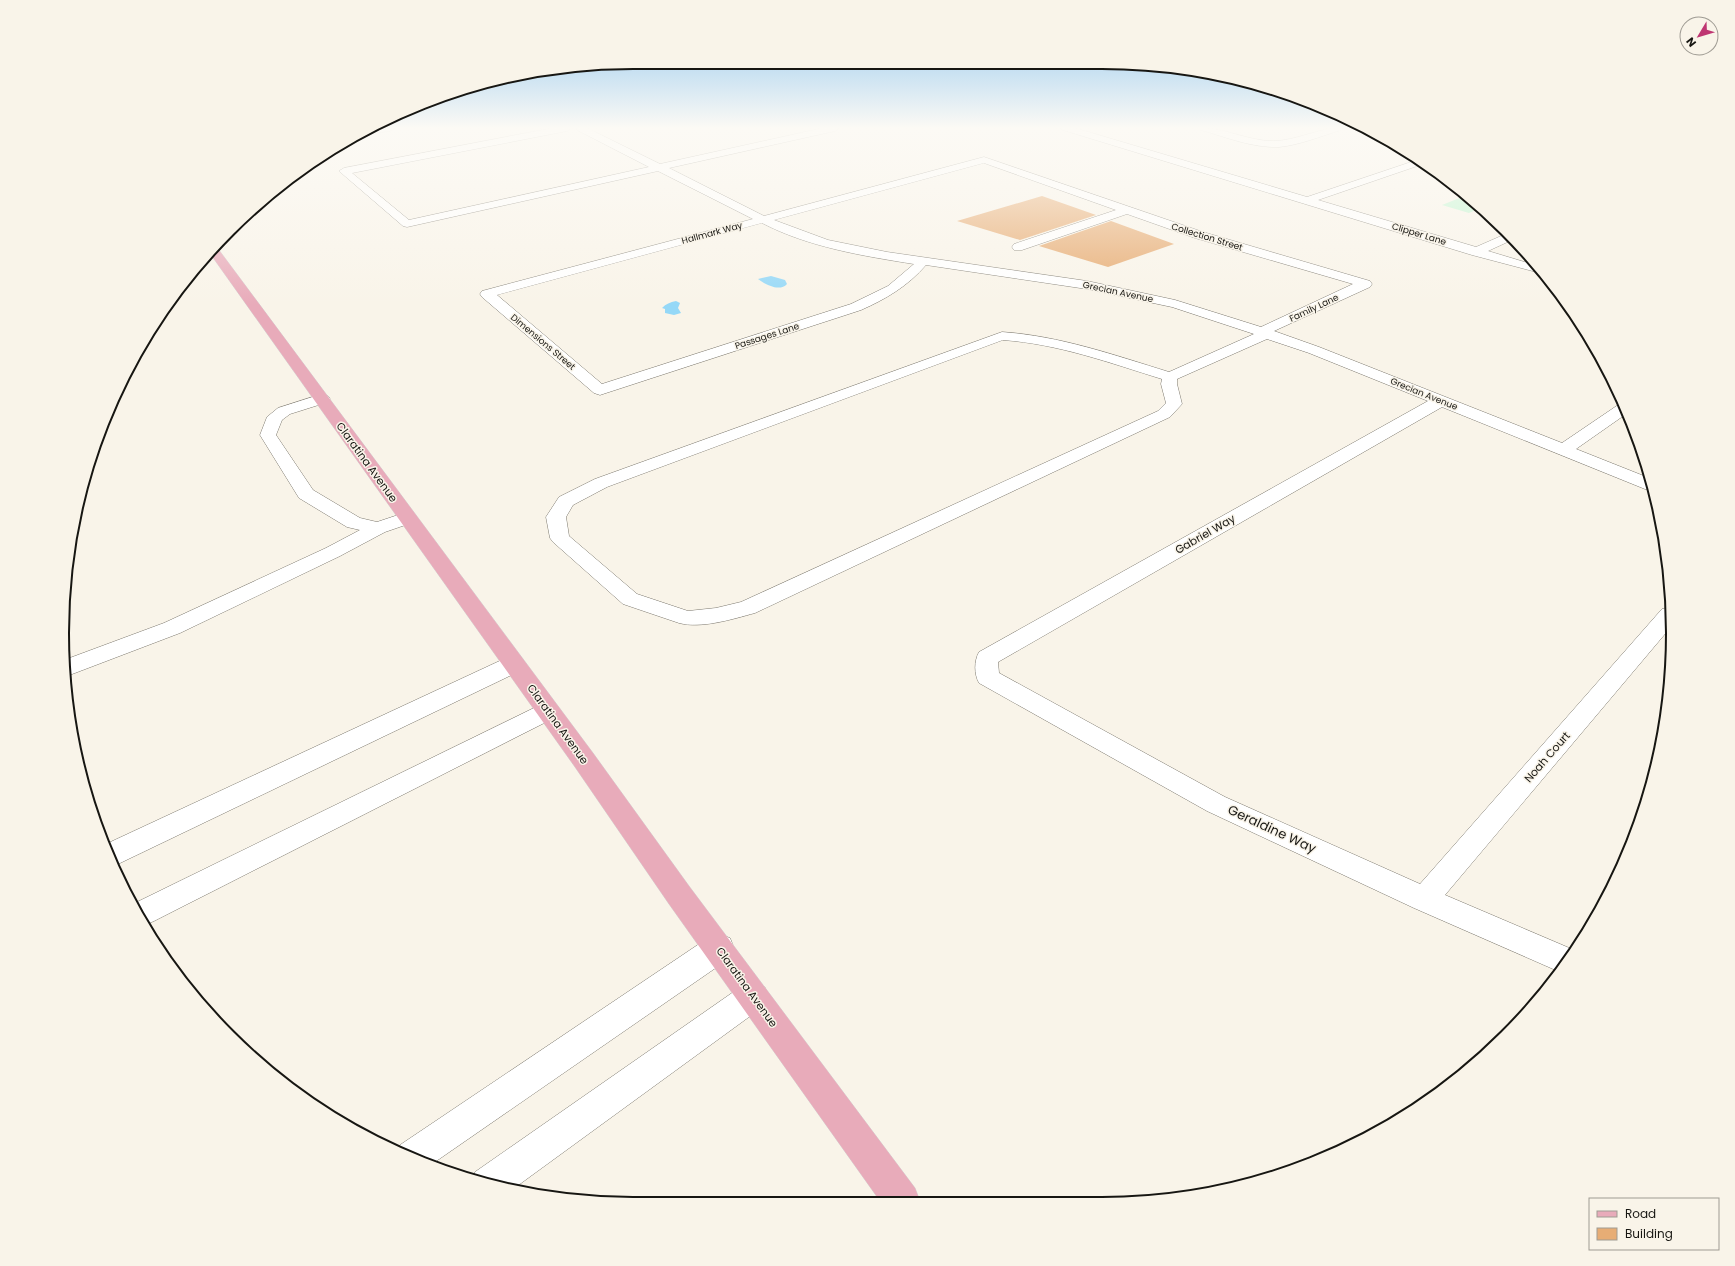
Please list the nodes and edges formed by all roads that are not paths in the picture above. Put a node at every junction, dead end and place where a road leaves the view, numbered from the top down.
1 (363, 187) edge
2 (571, 187) edge
3 (698, 187) edge
4 (884, 187) edge
5 (1061, 187) edge
6 (1265, 187) edge
7 (1346, 187) edge
8 (1308, 200) junction
9 (1126, 210) junction
10 (763, 220) junction
11 (1505, 239) edge
12 (1018, 247) dead end
13 (1476, 252) junction
14 (216, 253) edge
15 (923, 261) junction
16 (1532, 268) edge
17 (1365, 284) joint
18 (487, 294) joint
19 (1266, 332) junction
20 (1170, 377) junction
21 (600, 390) joint
22 (322, 399) junction
23 (1440, 401) junction
24 (1620, 411) edge
25 (1563, 450) junction
26 (1646, 483) edge
27 (407, 518) junction
28 (378, 528) junction
29 (1666, 619) edge
30 (514, 664) junction
31 (70, 667) edge
32 (987, 677) joint
33 (548, 711) junction
34 (114, 853) edge
35 (1424, 899) junction
36 (144, 912) dead end
37 (719, 948) junction
38 (1562, 959) edge
39 (753, 996) junction
40 (417, 1154) edge
41 (495, 1180) edge
42 (899, 1197) edge

1 - 2 street
3 - 10 street, Grecian Avenue
4 - 10 street, Hallmark Way
5 - 9 street, Collection Street
6 - 8 street, Clipper Lane
7 - 8 street
8 - 13 street, Clipper Lane
9 - 12 street
9 - 17 street, Collection Street
10 - 15 street, Grecian Avenue
10 - 18 street, Hallmark Way
11 - 13 street
13 - 16 street, Clipper Lane
14 - 22 main road, Claratina Avenue
15 - 19 street, Grecian Avenue
15 - 21 street, Passages Lane
17 - 19 street, Family Lane
18 - 21 street, Dimensions Street
19 - 20 street, Family Lane
19 - 23 street, Grecian Avenue
20 - 20 street
22 - 27 main road, Claratina Avenue
22 - 28 street
23 - 25 street, Grecian Avenue
23 - 32 street, Gabriel Way
24 - 25 street
25 - 26 street, Grecian Avenue
27 - 28 street
27 - 30 main road, Claratina Avenue
28 - 31 street
29 - 35 street, Noah Court
30 - 33 main road, Claratina Avenue
30 - 34 street
32 - 35 street, Geraldine Way
33 - 36 street
33 - 37 main road, Claratina Avenue
35 - 38 street, Geraldine Way
37 - 39 main road, Claratina Avenue
37 - 40 street
39 - 41 street
39 - 42 main road, Claratina Avenue

